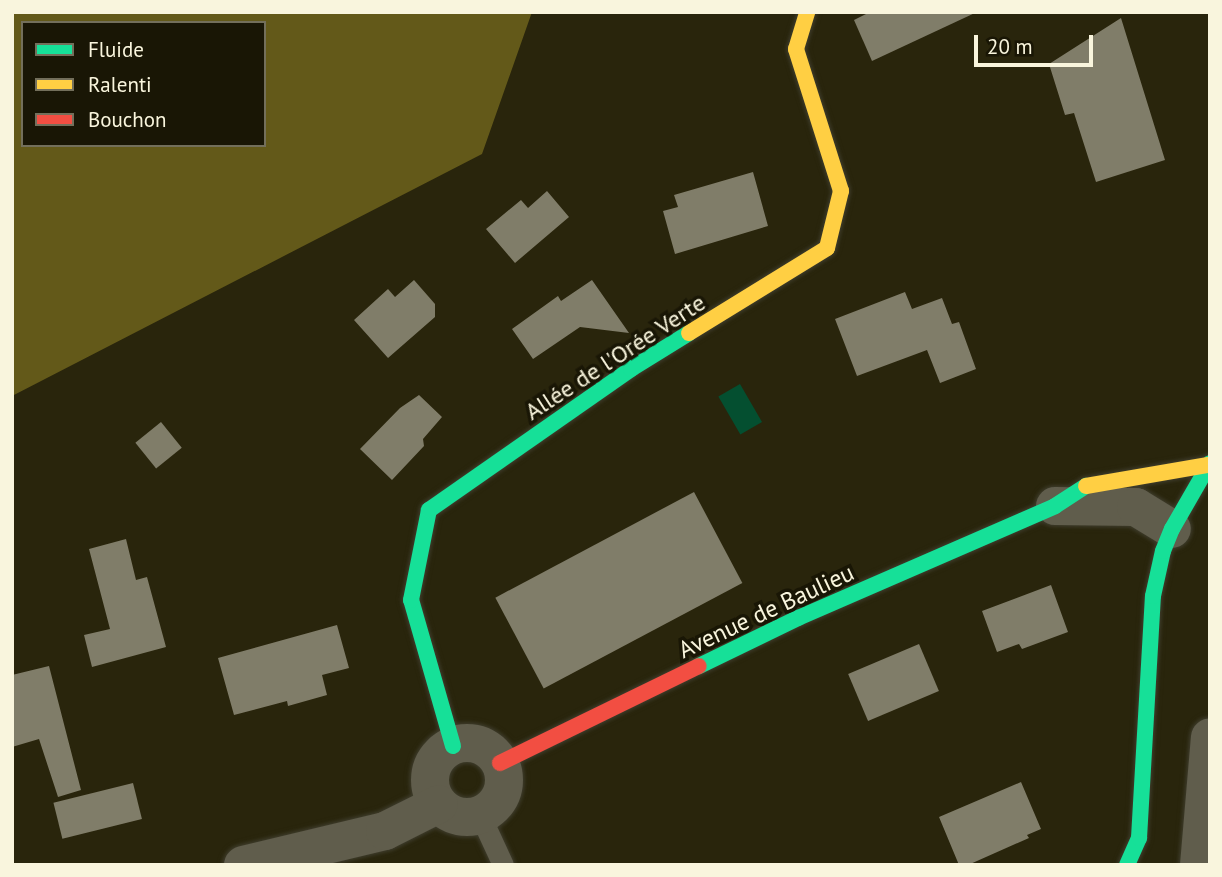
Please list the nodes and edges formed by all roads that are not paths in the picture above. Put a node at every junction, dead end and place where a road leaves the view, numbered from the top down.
1 (807, 12) edge
2 (1209, 463) edge
3 (1055, 506) junction
4 (1172, 529) junction
5 (1210, 737) edge
6 (453, 746) junction
7 (500, 763) junction
8 (439, 804) junction
9 (480, 815) junction
10 (243, 865) edge
11 (503, 865) edge
12 (1128, 865) edge
13 (1199, 865) edge

1 - 6 street, Allée de l'Orée Verte
2 - 3 street, Avenue de Baulieu
2 - 4 street
3 - 4 street
3 - 7 street, Avenue de Baulieu
4 - 12 street
5 - 13 street
6 - 7 street
6 - 8 street
7 - 9 street
8 - 9 street
8 - 10 street
9 - 11 lane

